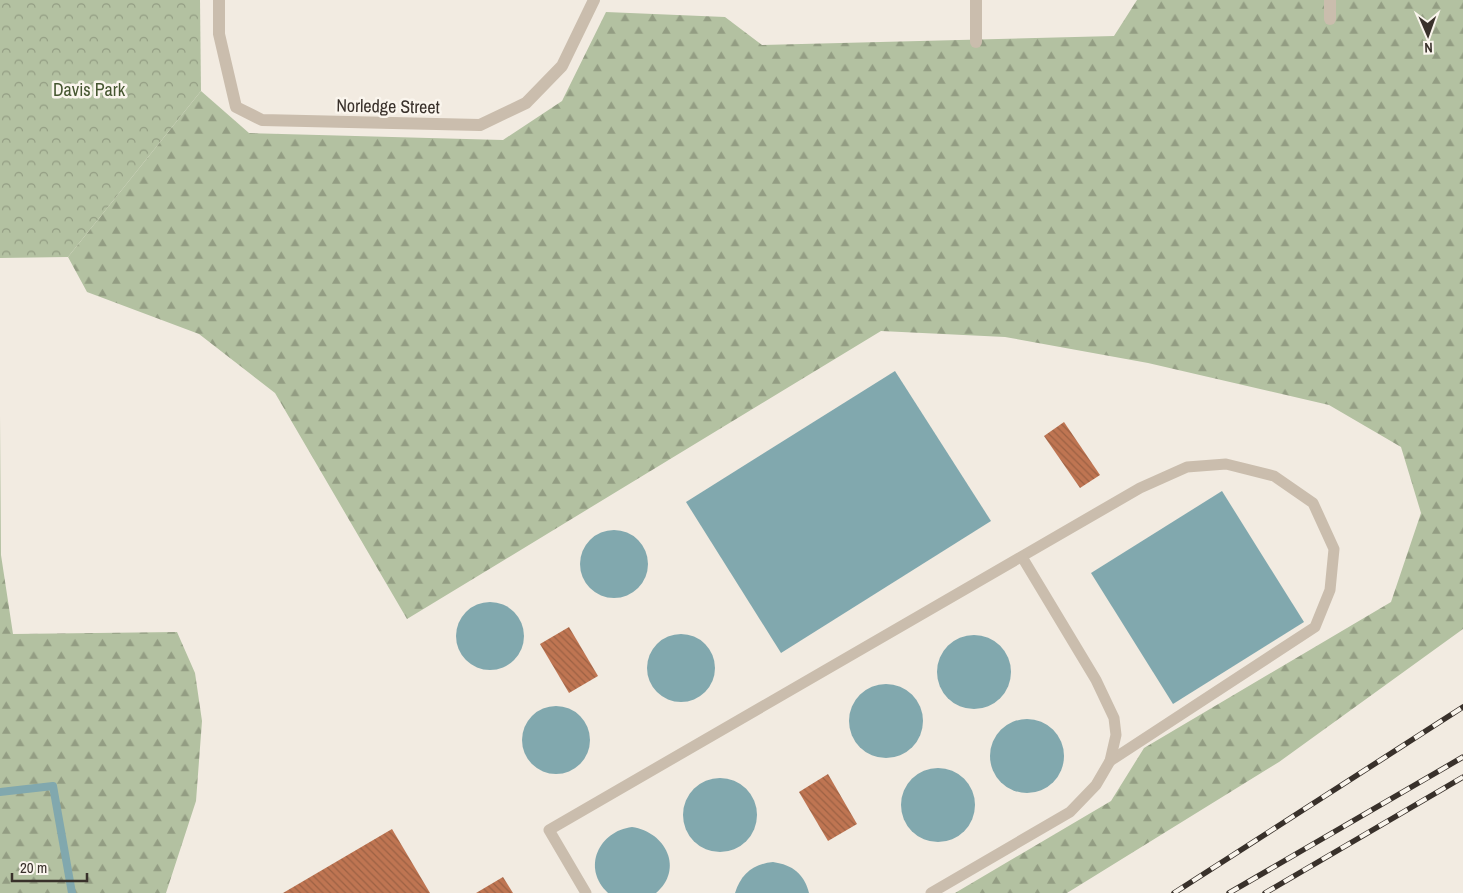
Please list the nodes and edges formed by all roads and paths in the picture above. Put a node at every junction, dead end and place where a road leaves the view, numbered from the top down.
1 (219, 0) edge
2 (594, 0) edge
3 (976, 0) edge
4 (1330, 0) edge
5 (1330, 19) dead end
6 (976, 42) dead end
7 (1022, 556) junction
8 (1110, 761) junction
9 (586, 893) edge
10 (932, 893) edge

1 - 2 street, Norledge Street
3 - 6 street
4 - 5 street
7 - 8 lane
7 - 8 lane
7 - 9 lane
8 - 10 lane

